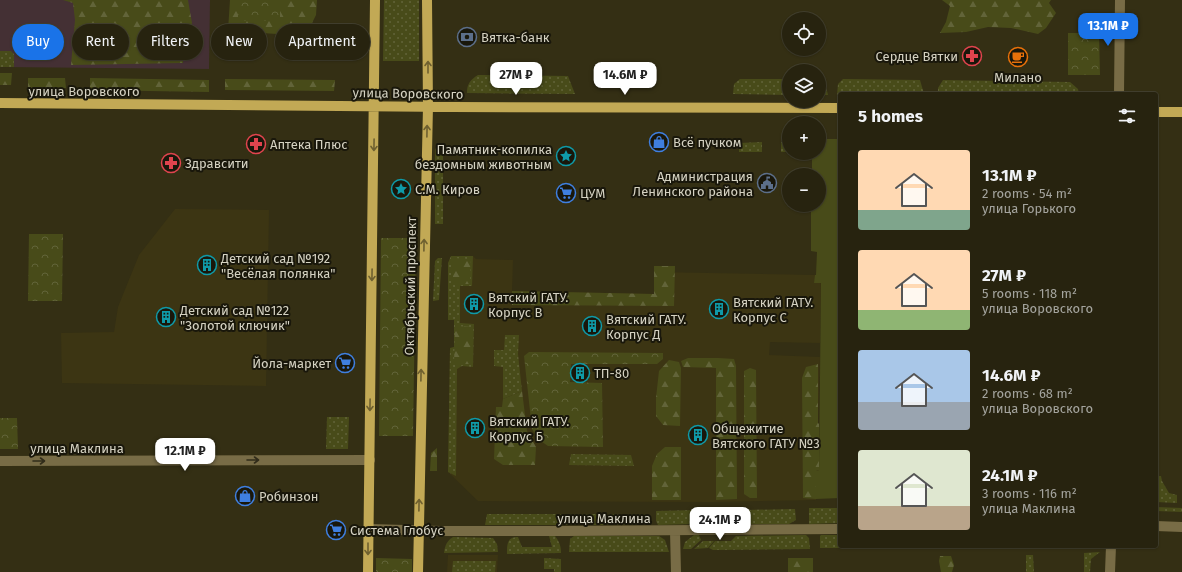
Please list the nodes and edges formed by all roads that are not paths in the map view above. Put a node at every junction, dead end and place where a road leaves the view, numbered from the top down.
1 (375, 0) edge
2 (427, 0) edge
3 (1120, 0) edge
4 (1119, 92) edge
5 (0, 103) edge
6 (374, 106) junction
7 (428, 106) junction
8 (838, 108) edge
9 (1158, 112) edge
10 (1182, 112) edge
11 (370, 460) junction
12 (0, 461) edge
13 (1158, 526) edge
14 (1182, 527) edge
15 (368, 529) junction
16 (418, 529) junction
17 (838, 529) edge
18 (675, 530) junction
19 (1110, 548) edge
20 (368, 572) edge
21 (418, 572) edge
22 (676, 572) edge
23 (1110, 572) edge

1 - 6 main road
7 -> 2 main road, Октябрьский проспект
3 - 4 street
5 - 6 main road, улица Воровского
6 - 7 main road, улица Воровского
6 -> 11 main road
7 - 8 main road, улица Воровского
16 -> 7 main road, Октябрьский проспект
9 - 10 main road
12 -> 11 street, улица Маклина
11 - 15 main road
13 - 14 street
15 - 16 street, улица Маклина
15 -> 20 main road
16 - 18 street, улица Маклина
16 - 21 main road, Октябрьский проспект
17 - 18 street, улица Маклина
18 - 22 street
19 - 23 street

